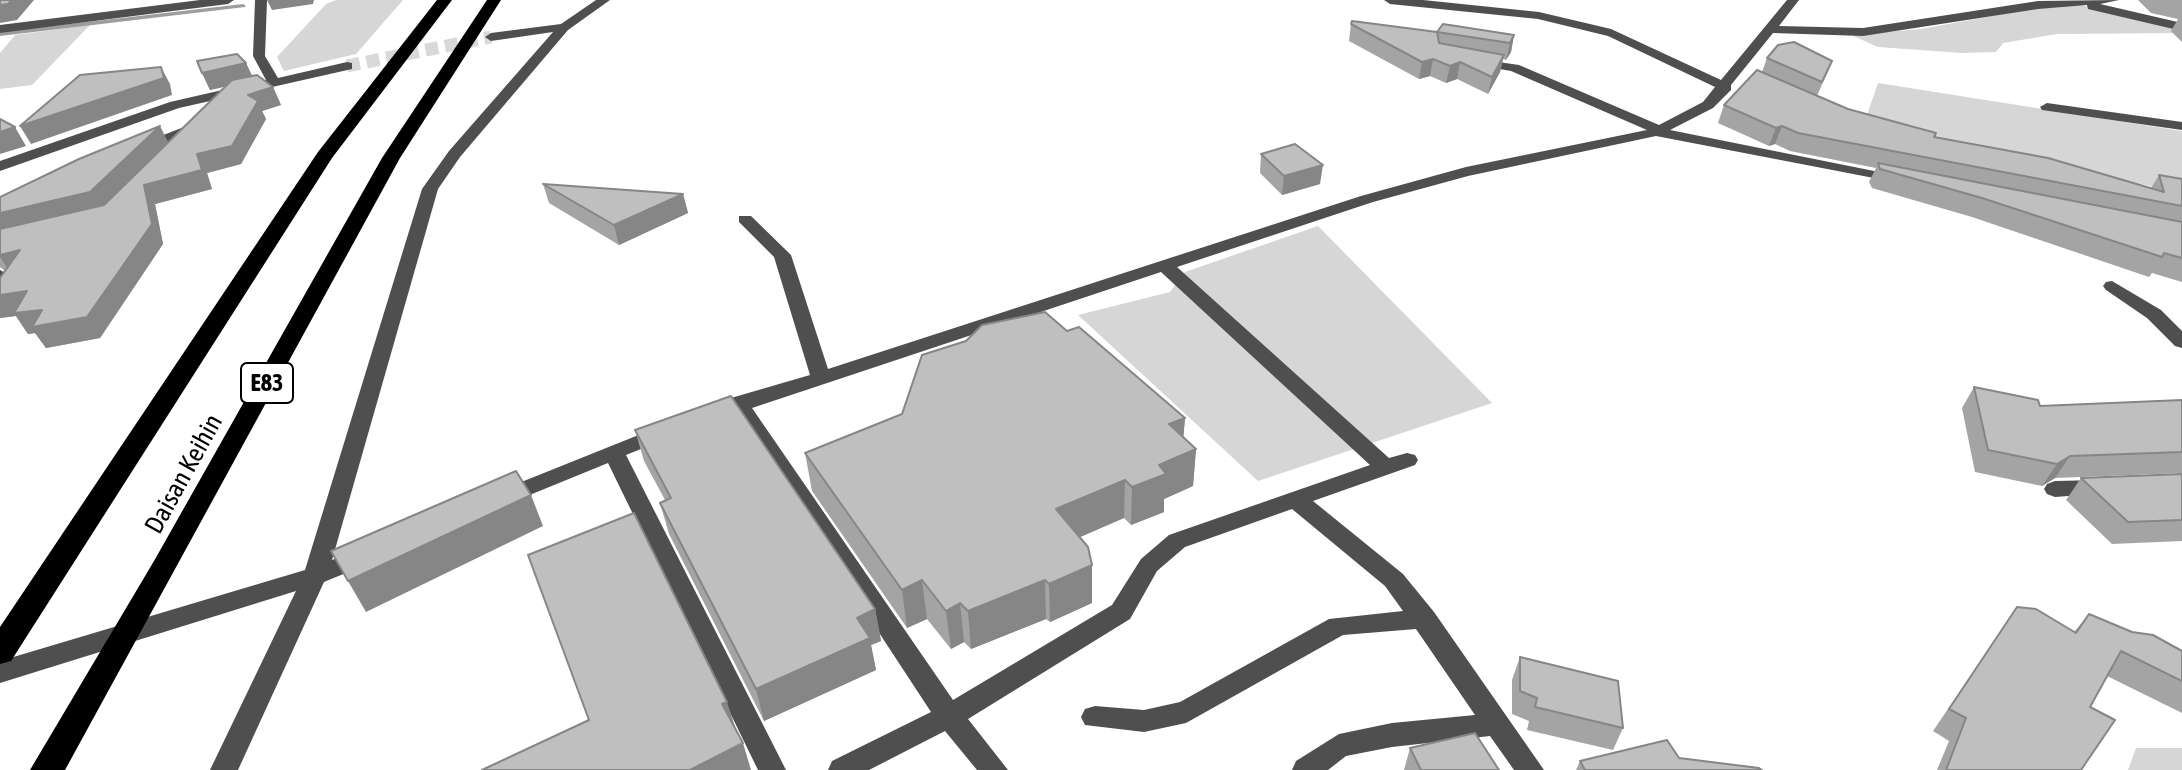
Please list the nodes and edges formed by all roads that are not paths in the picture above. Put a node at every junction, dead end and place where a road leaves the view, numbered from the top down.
1 (228, 0) edge
2 (261, 0) edge
3 (445, 0) edge
4 (494, 0) edge
5 (604, 0) edge
6 (1390, 0) edge
7 (1793, 0) edge
8 (2113, 0) edge
9 (2071, 1) edge
10 (564, 27) junction
11 (2182, 27) edge
12 (0, 29) edge
13 (1771, 29) junction
14 (491, 37) tunnel mouth
15 (1455, 57) edge
16 (347, 66) tunnel mouth
17 (274, 82) junction
18 (1726, 87) junction
19 (235, 91) junction
20 (2047, 107) dead end
21 (202, 124) junction
22 (2182, 126) edge
23 (1658, 131) junction
24 (127, 152) edge
25 (171, 156) edge
26 (0, 166) edge
27 (1918, 185) edge
28 (745, 219) dead end
29 (1165, 266) junction
30 (2112, 286) dead end
31 (2182, 342) edge
32 (821, 377) junction
33 (738, 403) junction
34 (614, 452) junction
35 (2119, 487) edge
36 (2055, 489) dead end
37 (1294, 498) junction
38 (485, 505) edge
39 (386, 547) edge
40 (315, 576) junction
41 (1425, 619) junction
42 (0, 652) edge
43 (0, 672) edge
44 (949, 716) junction
45 (1095, 717) dead end
46 (1496, 724) junction
47 (47, 770) edge
48 (224, 770) edge
49 (772, 770) edge
50 (842, 770) edge
51 (994, 770) edge
52 (1306, 770) edge
53 (1530, 770) edge

1 - 12 street
2 - 17 street
3 - 42 highway, Daisan Keihin
4 - 47 highway, Daisan Keihin / E83
5 - 10 street
6 - 18 street
7 - 13 street
8 - 9 street
9 - 11 street
9 - 13 street
10 - 14 street
10 - 40 street
13 - 18 street
15 - 23 street
16 - 17 street
17 - 19 street
18 - 23 street
19 - 21 street
19 - 26 street
20 - 22 street
21 - 24 street
21 - 25 street
23 - 27 street
23 - 29 street
28 - 32 street
29 - 32 street
29 - 37 street
30 - 31 street
32 - 33 street
33 - 34 street
33 - 44 street
34 - 38 street
34 - 49 street
35 - 36 street
37 - 41 street
37 - 44 street
39 - 40 street
40 - 43 street
40 - 48 street
41 - 45 street
41 - 46 street
44 - 50 street
44 - 51 street
46 - 52 street
46 - 53 street

